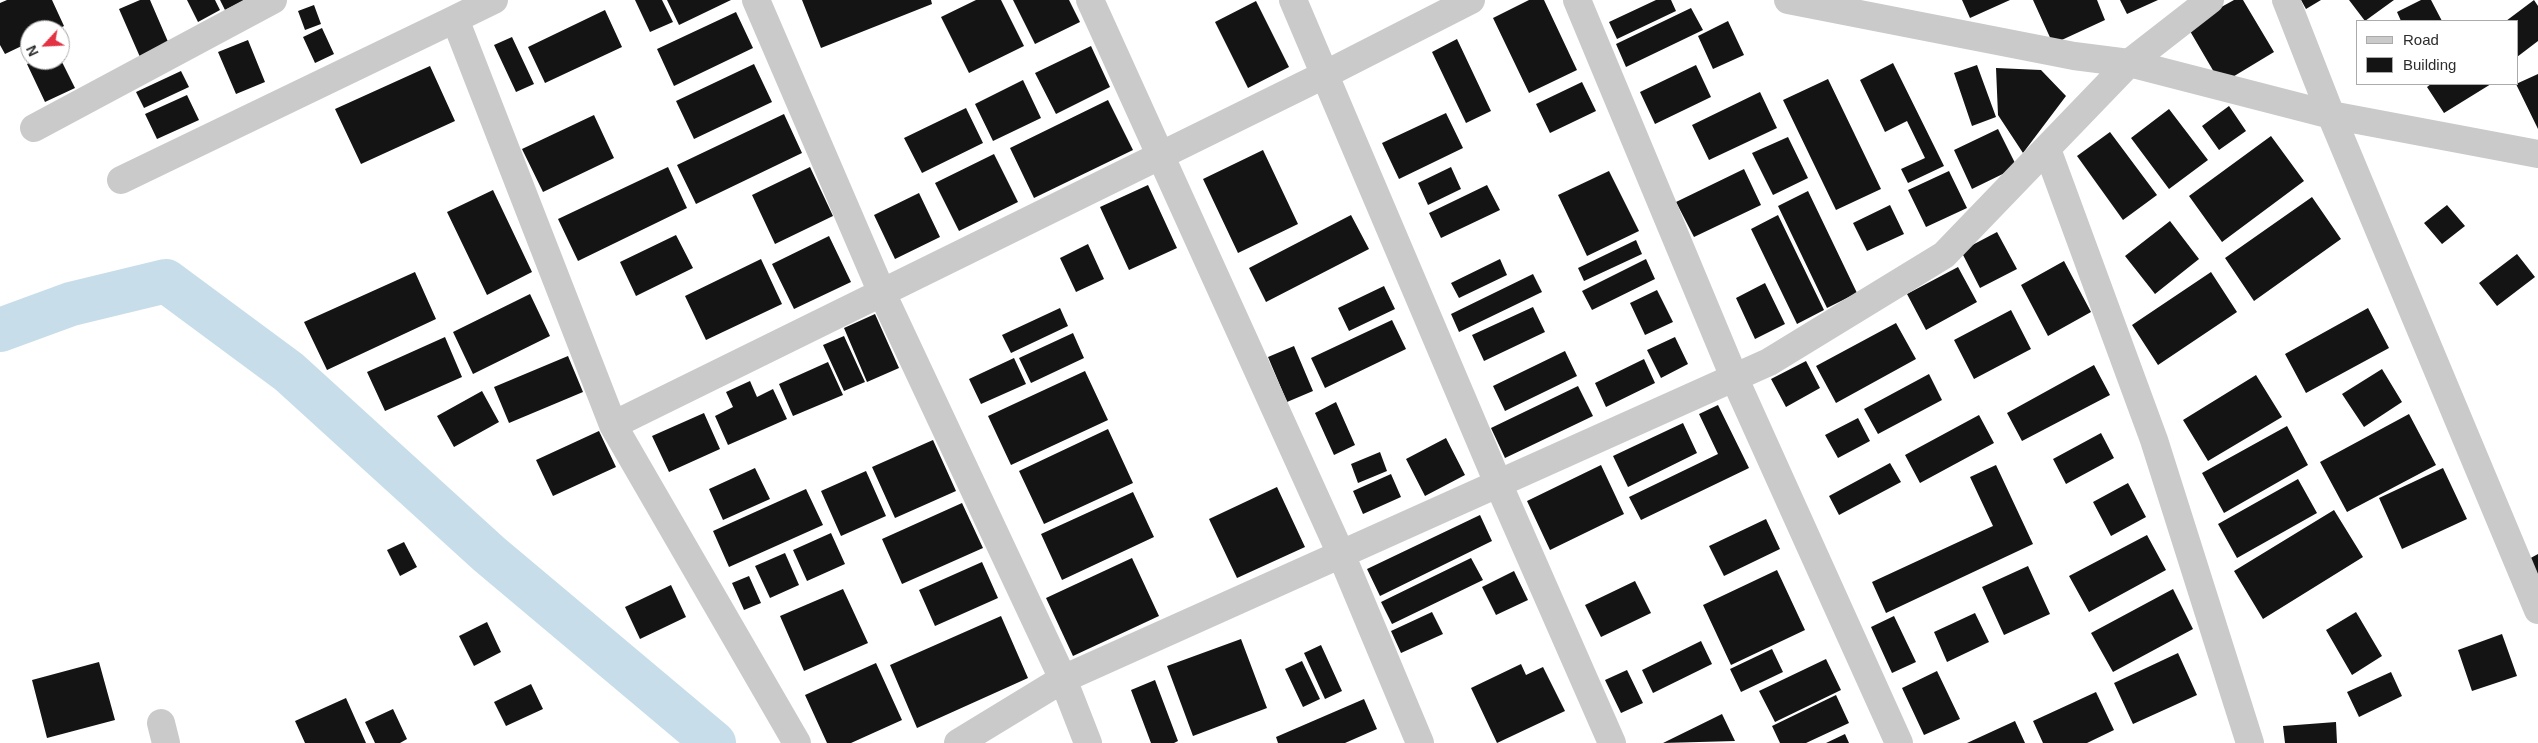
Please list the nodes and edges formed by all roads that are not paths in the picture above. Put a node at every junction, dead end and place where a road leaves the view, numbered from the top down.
1 (273, 0) edge
2 (494, 0) edge
3 (756, 0) edge
4 (1090, 0) edge
5 (1293, 0) edge
6 (1471, 0) edge
7 (1577, 0) edge
8 (1788, 0) edge
9 (2210, 0) edge
10 (2286, 0) edge
11 (455, 18) junction
12 (2129, 63) junction
13 (1324, 76) junction
14 (2331, 115) junction
15 (34, 128) dead end
16 (2047, 149) junction
17 (2538, 154) edge
18 (1160, 156) junction
19 (121, 180) dead end
20 (882, 293) junction
21 (1734, 377) junction
22 (613, 425) junction
23 (1498, 483) junction
24 (1341, 554) junction
25 (2538, 610) edge
26 (1063, 679) junction
27 (797, 743) edge
28 (958, 743) edge
29 (1088, 743) edge
30 (1420, 743) edge
31 (1612, 743) edge
32 (1899, 743) edge
33 (2250, 743) edge

1 - 15 street
2 - 11 street
3 - 20 street
4 - 18 street
5 - 13 street
6 - 13 street
7 - 21 street
8 - 12 street
9 - 12 street
10 - 14 street
11 - 19 street
11 - 22 street
12 - 14 street
12 - 16 street
13 - 18 street
13 - 23 street
14 - 17 street
14 - 25 street
16 - 21 street
16 - 33 street
18 - 20 street
18 - 24 street
20 - 22 street
20 - 26 street
21 - 23 street
21 - 32 street
22 - 27 street
23 - 24 street
23 - 31 street
24 - 26 street
24 - 30 street
26 - 28 street
26 - 29 street

